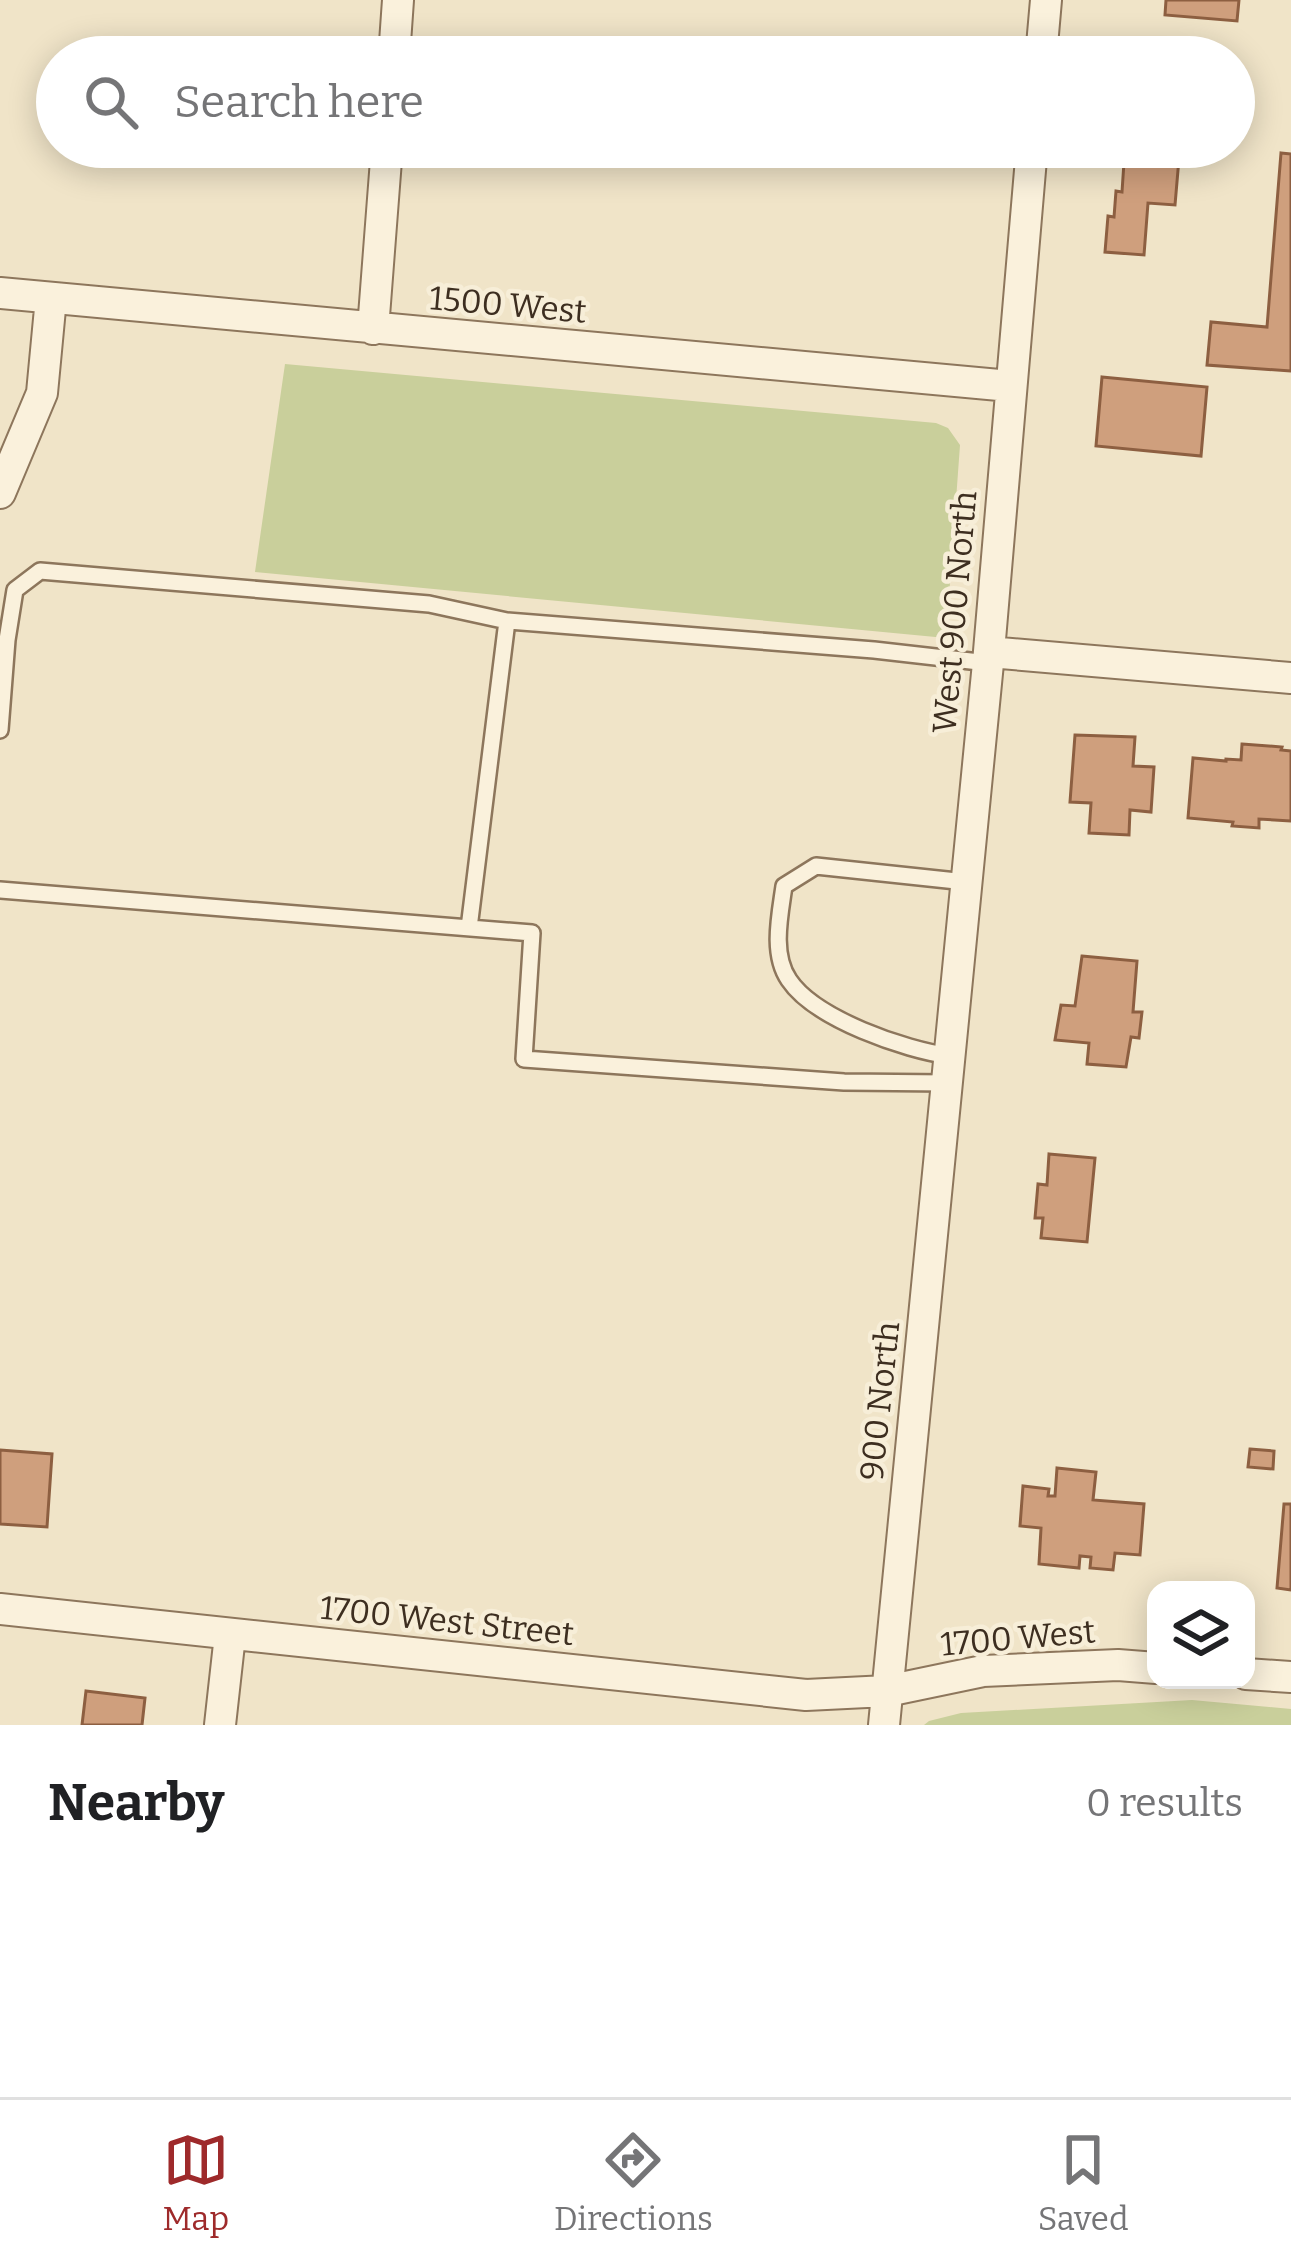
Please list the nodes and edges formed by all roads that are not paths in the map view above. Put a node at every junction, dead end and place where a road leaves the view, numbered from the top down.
1 (398, 0) edge
2 (1046, 0) edge
3 (395, 36) edge
4 (1043, 36) edge
5 (385, 168) edge
6 (1030, 168) edge
7 (0, 293) edge
8 (51, 298) junction
9 (373, 329) junction
10 (1010, 386) junction
11 (0, 493) edge
12 (507, 621) junction
13 (988, 657) junction
14 (1291, 678) edge
15 (0, 730) edge
16 (966, 882) junction
17 (0, 890) edge
18 (470, 928) junction
19 (948, 1070) junction
20 (0, 1610) edge
21 (230, 1635) junction
22 (1147, 1667) edge
23 (1255, 1675) edge
24 (1291, 1677) edge
25 (887, 1691) junction
26 (220, 1725) edge
27 (884, 1725) edge

1 - 3 street
2 - 4 street
5 - 9 street
6 - 10 street, West 900 North
7 - 8 street, 1500 West
8 - 9 street, 1500 West
8 - 11 street
9 - 10 street, 1500 West
10 - 13 street, West 900 North
12 - 13 lane
12 - 15 lane
12 - 18 lane
13 - 14 street
13 - 16 street, West 900 North
16 - 19 street, West 900 North
16 - 19 lane
17 - 18 lane
18 - 19 lane
19 - 25 street, 900 North
20 - 21 street, 1700 West Street
21 - 25 street, 1700 West Street
21 - 26 street
22 - 25 street, 1700 West
23 - 24 street
25 - 27 street, 900 North

